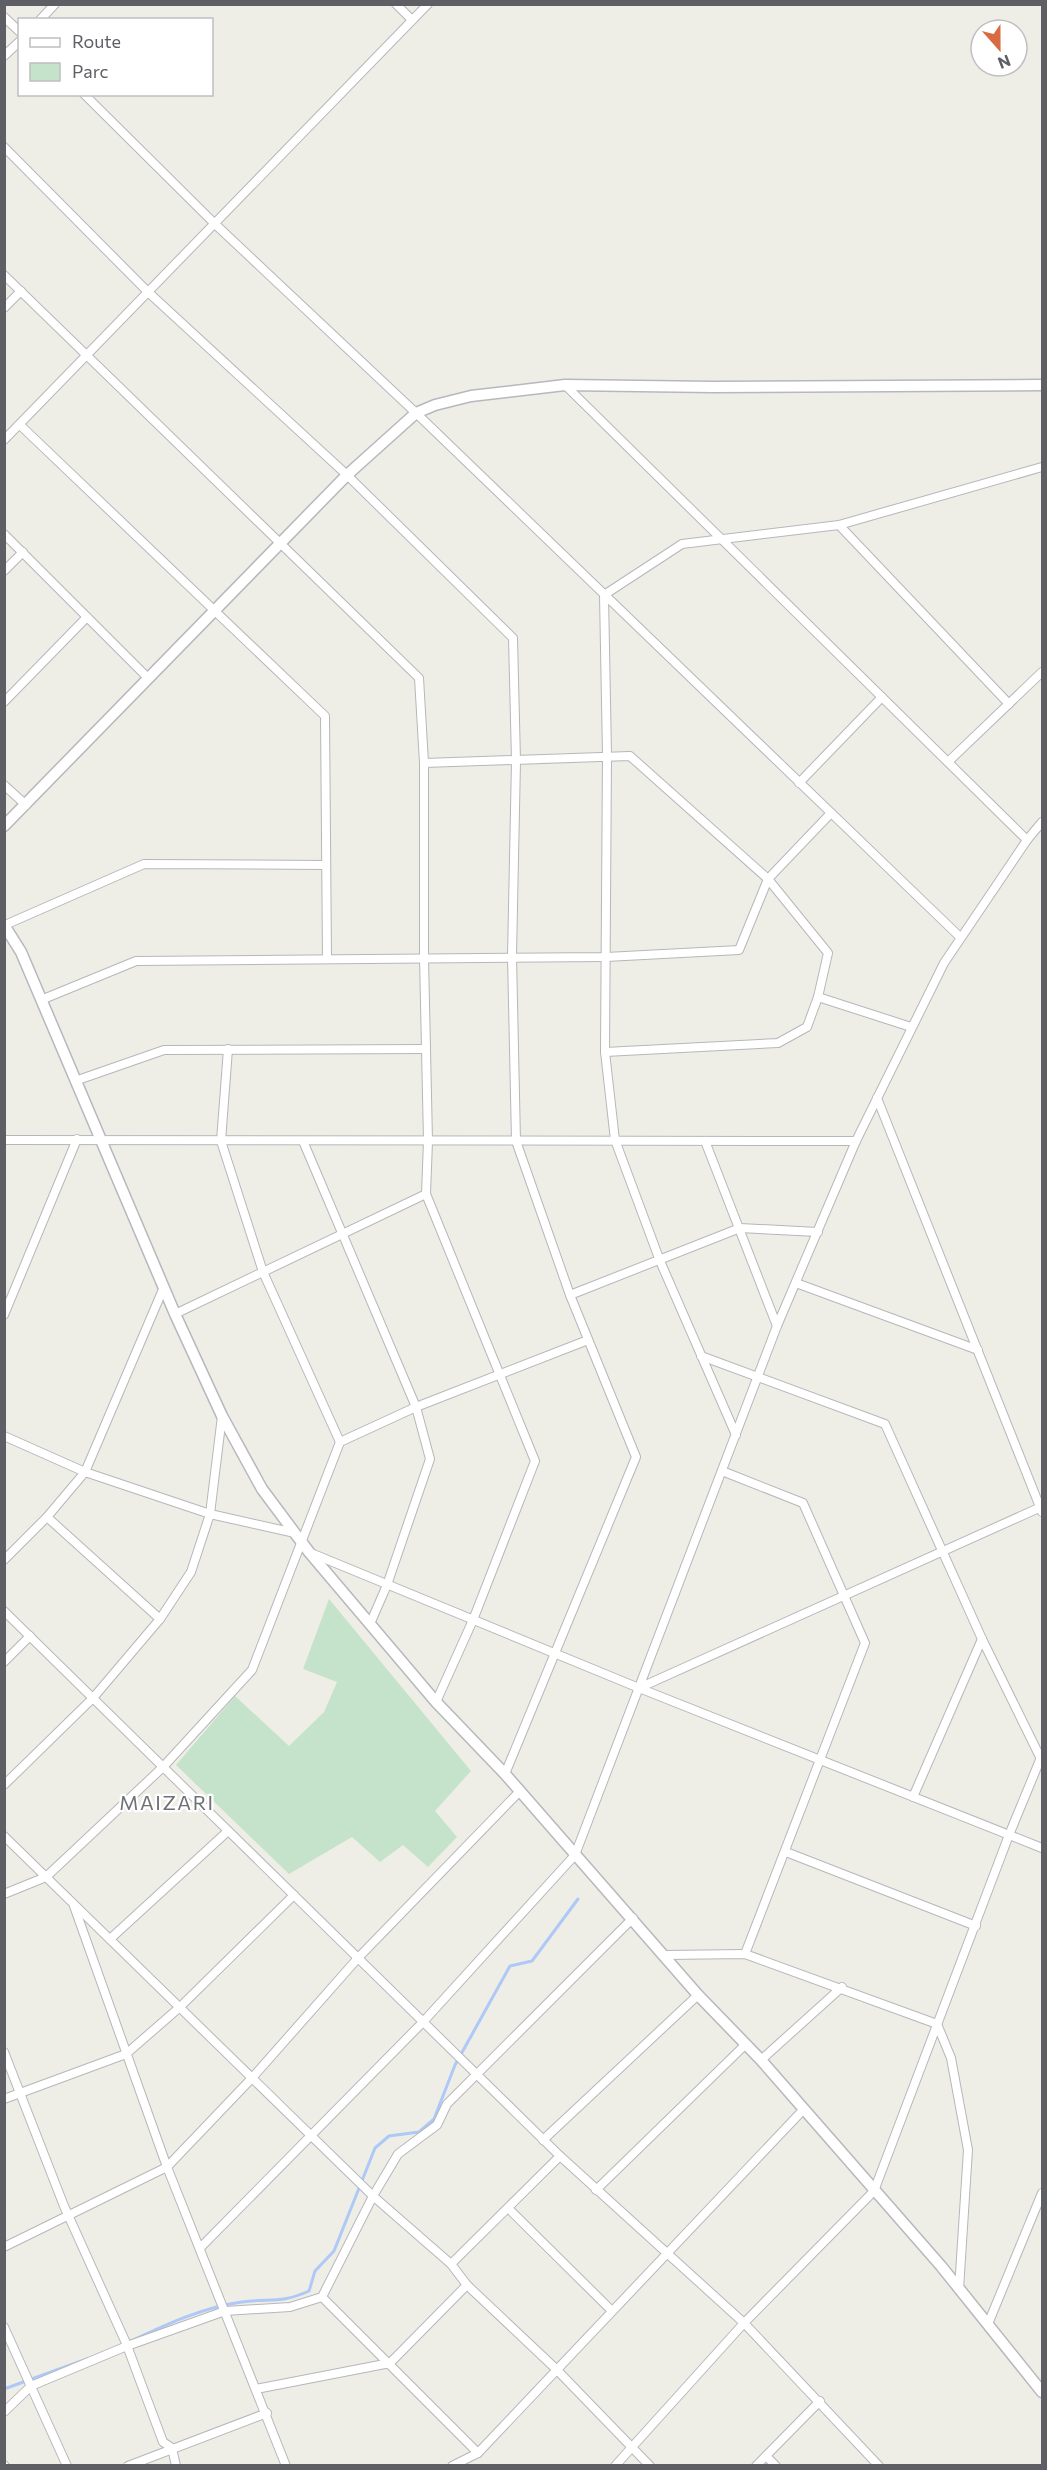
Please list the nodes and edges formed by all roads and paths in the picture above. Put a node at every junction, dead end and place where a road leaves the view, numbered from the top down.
1 (55, 4) edge
2 (396, 4) edge
3 (428, 4) edge
4 (4, 17) edge
5 (42, 18) edge
6 (412, 20) junction
7 (18, 30) edge
8 (18, 43) edge
9 (4, 56) edge
10 (86, 96) edge
11 (4, 147) edge
12 (215, 224) junction
13 (4, 275) edge
14 (21, 291) junction
15 (148, 292) junction
16 (4, 308) edge
17 (87, 355) junction
18 (565, 385) junction
19 (1042, 385) edge
20 (416, 413) junction
21 (20, 425) junction
22 (4, 440) edge
23 (1042, 467) edge
24 (347, 475) junction
25 (839, 525) junction
26 (4, 534) edge
27 (721, 539) junction
28 (282, 542) junction
29 (22, 552) junction
30 (4, 571) edge
31 (604, 595) junction
32 (215, 610) junction
33 (87, 617) junction
34 (1042, 672) edge
35 (148, 678) junction
36 (882, 697) junction
37 (4, 702) edge
38 (1009, 704) junction
39 (608, 755) junction
40 (516, 761) junction
41 (948, 762) junction
42 (424, 763) junction
43 (800, 783) junction
44 (4, 785) edge
45 (26, 805) junction
46 (831, 813) junction
47 (1042, 822) edge
48 (4, 826) edge
49 (1027, 840) junction
50 (326, 865) junction
51 (768, 879) junction
52 (5, 925) edge
53 (960, 937) junction
54 (512, 956) junction
55 (424, 957) junction
56 (606, 957) junction
57 (327, 958) junction
58 (818, 997) junction
59 (41, 1000) junction
60 (911, 1027) junction
61 (228, 1049) junction
62 (425, 1049) junction
63 (605, 1052) junction
64 (75, 1081) junction
65 (877, 1098) junction
66 (77, 1139) junction
67 (4, 1140) edge
68 (615, 1140) junction
69 (99, 1141) junction
70 (221, 1141) junction
71 (303, 1141) junction
72 (428, 1141) junction
73 (516, 1141) junction
74 (705, 1141) junction
75 (856, 1141) junction
76 (426, 1194) junction
77 (740, 1228) junction
78 (818, 1232) junction
79 (341, 1233) junction
80 (660, 1261) junction
81 (263, 1272) junction
82 (796, 1283) junction
83 (164, 1287) junction
84 (570, 1295) junction
85 (175, 1314) junction
86 (4, 1315) edge
87 (777, 1326) junction
88 (588, 1340) junction
89 (978, 1350) junction
90 (701, 1356) junction
91 (499, 1373) junction
92 (758, 1377) junction
93 (416, 1407) junction
94 (222, 1416) junction
95 (736, 1435) junction
96 (4, 1436) edge
97 (340, 1443) junction
98 (722, 1470) junction
99 (85, 1472) junction
100 (1042, 1509) edge
101 (210, 1514) junction
102 (47, 1517) junction
103 (299, 1538) junction
104 (942, 1551) junction
105 (309, 1552) junction
106 (4, 1560) edge
107 (387, 1585) junction
108 (844, 1596) junction
109 (4, 1611) edge
110 (160, 1619) junction
111 (473, 1620) junction
112 (370, 1624) junction
113 (30, 1636) junction
114 (982, 1639) junction
115 (556, 1653) junction
116 (4, 1662) edge
117 (639, 1688) junction
118 (93, 1698) junction
119 (436, 1702) junction
120 (1042, 1759) edge
121 (819, 1760) junction
122 (163, 1767) junction
123 (505, 1774) junction
124 (4, 1785) edge
125 (520, 1791) junction
126 (913, 1797) junction
127 (228, 1831) junction
128 (1009, 1835) junction
129 (4, 1836) edge
130 (1042, 1848) edge
131 (786, 1852) junction
132 (575, 1855) junction
133 (46, 1877) junction
134 (4, 1894) edge
135 (294, 1895) junction
136 (74, 1904) junction
137 (633, 1918) junction
138 (976, 1926) junction
139 (110, 1940) junction
140 (745, 1954) junction
141 (665, 1955) junction
142 (358, 1958) junction
143 (842, 1988) junction
144 (698, 1995) junction
145 (180, 2007) junction
146 (423, 2022) junction
147 (937, 2024) junction
148 (746, 2044) junction
149 (4, 2052) edge
150 (126, 2054) junction
151 (761, 2060) junction
152 (477, 2075) junction
153 (252, 2078) junction
154 (20, 2093) junction
155 (4, 2099) edge
156 (803, 2110) junction
157 (312, 2136) junction
158 (543, 2140) junction
159 (560, 2156) junction
160 (167, 2167) junction
161 (596, 2190) junction
162 (874, 2191) junction
163 (1042, 2193) edge
164 (373, 2196) junction
165 (508, 2208) junction
166 (67, 2214) junction
167 (4, 2247) edge
168 (200, 2248) junction
169 (666, 2255) junction
170 (451, 2264) junction
171 (467, 2285) junction
172 (959, 2289) junction
173 (322, 2297) junction
174 (225, 2311) junction
175 (612, 2311) junction
176 (744, 2323) junction
177 (988, 2324) junction
178 (4, 2327) edge
179 (127, 2346) junction
180 (390, 2363) junction
181 (556, 2369) junction
182 (31, 2386) junction
183 (256, 2390) junction
184 (1042, 2392) edge
185 (820, 2401) junction
186 (4, 2412) edge
187 (267, 2413) junction
188 (172, 2448) junction
189 (632, 2448) junction
190 (478, 2452) junction
191 (766, 2456) junction
192 (66, 2466) edge
193 (128, 2466) edge
194 (176, 2466) edge
195 (286, 2466) edge
196 (452, 2466) edge
197 (615, 2466) edge
198 (650, 2466) edge
199 (756, 2466) edge
200 (776, 2466) edge
201 (879, 2466) edge

1 - 5 street
2 - 6 street
3 - 6 street
4 - 7 street
6 - 12 street
8 - 9 street
10 - 12 street
11 - 15 street
12 - 15 street
12 - 20 street
13 - 14 street
14 - 16 street
14 - 17 street
15 - 17 street
15 - 24 street
17 - 21 street
17 - 28 street
18 - 19 main road
18 - 20 main road
18 - 27 street
20 - 24 main road
20 - 31 street
21 - 22 street
21 - 32 street
23 - 25 street
24 - 28 main road
24 - 40 street
25 - 27 street
25 - 38 street
26 - 29 street
27 - 31 street
27 - 36 street
28 - 32 main road
28 - 42 street
29 - 30 street
29 - 33 street
31 - 39 street
31 - 43 street
32 - 35 main road
32 - 50 street
33 - 35 street
33 - 37 street
34 - 38 street
35 - 45 main road
36 - 41 street
36 - 43 street
38 - 41 street
39 - 40 street
39 - 51 street
39 - 56 street
40 - 42 street
40 - 54 street
41 - 49 street
42 - 55 street
43 - 46 street
44 - 45 street
45 - 48 main road
46 - 51 street
46 - 53 street
47 - 49 street
49 - 53 street
50 - 52 street
50 - 57 street
51 - 56 street
51 - 58 street
52 - 59 main road
53 - 60 street
54 - 55 street
54 - 56 street
54 - 73 street
55 - 57 street
55 - 62 street
56 - 63 street
57 - 59 street
58 - 60 street
58 - 63 street
59 - 64 main road
60 - 65 street
61 - 62 street
61 - 64 street
61 - 70 street
62 - 72 street
63 - 68 street
64 - 69 main road
65 - 75 street
65 - 89 street
66 - 67 street
66 - 69 street
66 - 86 street
68 - 73 street
68 - 74 street
68 - 80 street
69 - 70 street
69 - 83 main road
70 - 71 street
70 - 81 street
71 - 72 street
71 - 79 street
72 - 73 street
72 - 76 street
73 - 84 street
74 - 75 street
74 - 77 street
75 - 78 street
76 - 79 street
76 - 91 street
77 - 78 street
77 - 80 street
77 - 87 street
78 - 82 street
79 - 81 street
79 - 93 street
80 - 84 street
80 - 90 street
81 - 85 street
81 - 97 street
82 - 87 street
82 - 89 street
83 - 85 main road
83 - 99 street
84 - 88 street
85 - 94 main road
87 - 92 street
88 - 91 street
88 - 115 street
89 - 100 street
90 - 92 street
90 - 95 street
91 - 93 street
91 - 111 street
92 - 95 street
92 - 104 street
93 - 97 street
93 - 107 street
94 - 101 street
94 - 103 main road
95 - 98 street
96 - 99 street
97 - 103 street
98 - 108 street
98 - 117 street
99 - 101 street
99 - 102 street
100 - 104 street
101 - 103 street
101 - 110 street
102 - 106 street
102 - 110 street
103 - 105 main road
103 - 122 street
104 - 108 street
104 - 114 street
105 - 107 street
105 - 112 main road
107 - 111 street
107 - 112 street
108 - 117 street
108 - 121 street
109 - 113 street
110 - 118 street
111 - 115 street
111 - 119 street
112 - 119 main road
113 - 116 street
113 - 118 street
114 - 120 street
114 - 126 street
115 - 117 street
115 - 123 street
117 - 121 street
117 - 132 street
118 - 122 street
118 - 124 street
119 - 123 main road
120 - 128 street
121 - 126 street
121 - 131 street
122 - 127 street
122 - 133 street
123 - 125 main road
125 - 132 main road
125 - 142 street
126 - 128 street
127 - 135 street
127 - 139 street
128 - 130 street
128 - 138 street
129 - 133 street
131 - 138 street
131 - 140 street
132 - 137 main road
132 - 146 street
133 - 134 street
133 - 136 street
135 - 142 street
135 - 145 street
136 - 139 street
136 - 150 street
137 - 141 main road
137 - 152 street
138 - 147 street
139 - 145 street
140 - 141 street
140 - 143 street
141 - 144 main road
142 - 146 street
142 - 153 street
143 - 147 street
143 - 151 street
144 - 148 main road
144 - 158 street
145 - 150 street
145 - 153 street
146 - 152 street
146 - 157 street
147 - 162 street
147 - 172 street
148 - 151 main road
148 - 161 street
149 - 154 street
150 - 154 street
150 - 160 street
151 - 156 main road
152 - 158 street
152 - 164 street
153 - 157 street
153 - 160 street
154 - 155 street
154 - 166 street
156 - 162 main road
156 - 169 street
157 - 164 street
157 - 168 street
158 - 159 street
159 - 161 street
159 - 165 street
160 - 166 street
160 - 168 street
161 - 169 street
162 - 172 main road
162 - 176 street
163 - 177 street
164 - 170 street
164 - 173 street
165 - 170 street
165 - 175 street
166 - 167 street
166 - 179 street
168 - 174 street
169 - 175 street
169 - 176 street
170 - 171 street
171 - 180 street
171 - 181 street
172 - 177 main road
173 - 174 street
173 - 180 street
174 - 179 street
174 - 183 street
175 - 181 street
176 - 185 street
176 - 189 street
177 - 184 main road
178 - 182 street
179 - 182 street
179 - 188 street
180 - 183 street
180 - 190 street
181 - 189 street
181 - 190 street
182 - 186 street
182 - 192 street
183 - 187 street
185 - 191 street
185 - 201 street
187 - 188 street
187 - 195 street
188 - 193 street
188 - 194 street
189 - 197 street
189 - 198 street
190 - 196 street
191 - 199 street
191 - 200 street

